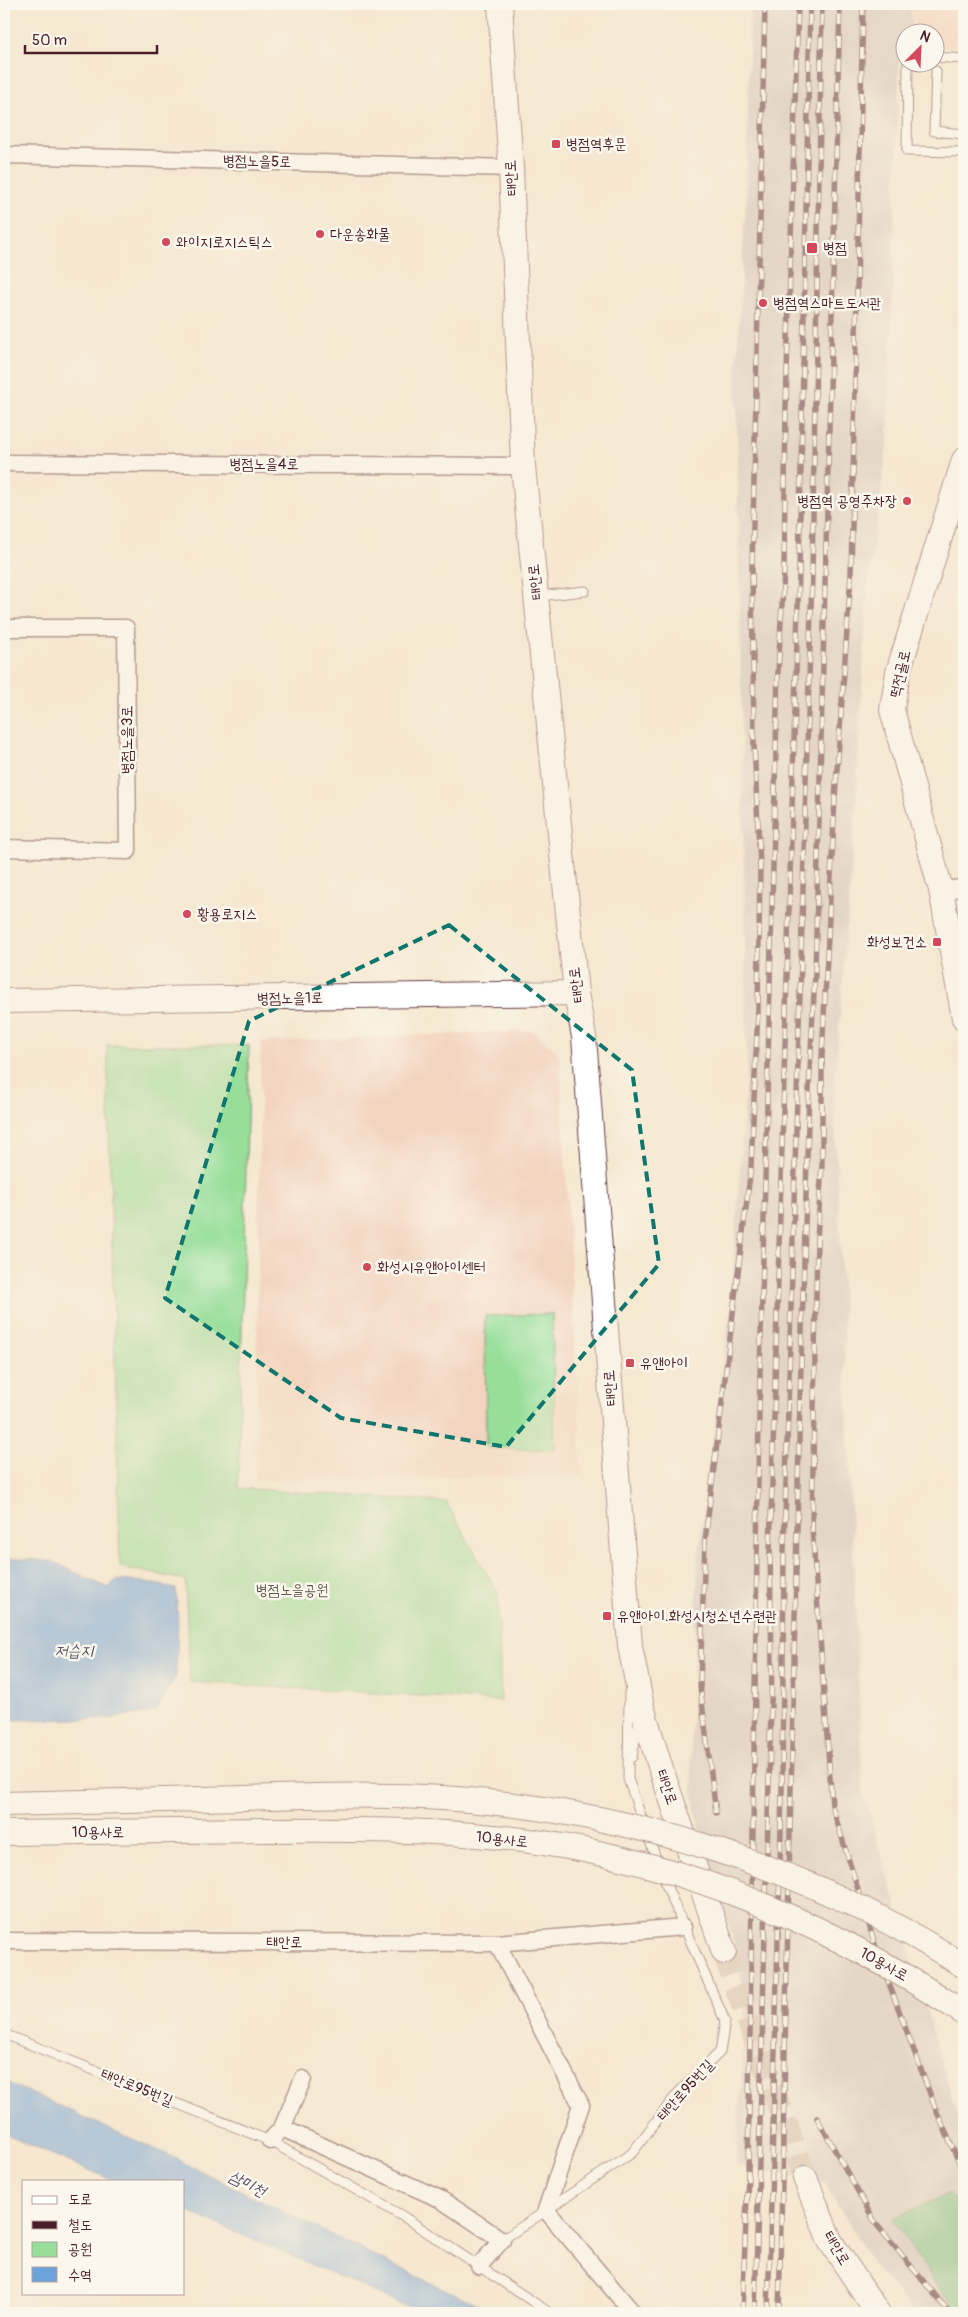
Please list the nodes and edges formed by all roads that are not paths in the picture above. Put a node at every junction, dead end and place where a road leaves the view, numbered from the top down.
1 (500, 4) edge
2 (946, 58) edge
3 (964, 59) edge
4 (908, 72) edge
5 (936, 72) edge
6 (964, 134) edge
7 (964, 152) edge
8 (4, 155) edge
9 (511, 168) junction
10 (964, 460) edge
11 (4, 463) edge
12 (523, 466) junction
13 (585, 591) dead end
14 (536, 597) junction
15 (4, 628) edge
16 (4, 848) edge
17 (964, 888) edge
18 (941, 890) junction
19 (576, 993) junction
20 (4, 1001) edge
21 (964, 1018) edge
22 (630, 1646) junction
23 (642, 1707) junction
24 (628, 1779) junction
25 (4, 1804) edge
26 (4, 1832) edge
27 (683, 1927) junction
28 (4, 1941) edge
29 (497, 1943) junction
30 (724, 1952) tunnel mouth
31 (964, 1966) edge
32 (964, 2012) edge
33 (4, 2034) edge
34 (303, 2079) dead end
35 (282, 2128) junction
36 (270, 2141) junction
37 (805, 2178) tunnel mouth
38 (546, 2210) junction
39 (502, 2240) junction
40 (479, 2266) junction
41 (550, 2313) edge
42 (633, 2313) edge
43 (878, 2313) edge

1 - 9 street, 태안로
2 - 3 lane
4 - 7 lane
5 - 6 lane
8 - 9 street, 병점노을5로
9 - 12 street, 태안로
10 - 18 street, 떡전골로
11 - 12 street, 병점노을4로
12 - 14 street, 태안로
13 - 14 lane
14 - 19 street, 태안로
15 - 16 street, 병점노을3로
17 - 18 street
18 - 21 street, 떡전골로
19 - 20 street, 병점노을1로
19 - 22 street, 태안로
22 - 23 street, 태안로
22 - 24 lane
23 - 24 lane
23 - 30 street, 태안로
24 - 27 lane, 태안로95번길
25 - 31 street, 10용사로, bridge
26 - 32 street, 10용사로, bridge
27 - 29 street, 태안로
27 - 38 lane, 태안로95번길
28 - 29 street, 태안로
29 - 38 street
33 - 36 lane, 태안로95번길
34 - 35 street
35 - 36 street
35 - 39 street
36 - 40 lane, 태안로95번길
37 - 43 street, 태안로
38 - 39 lane, 태안로95번길
38 - 42 street
39 - 40 street, 태안로95번길
40 - 41 lane, 태안로95번길

